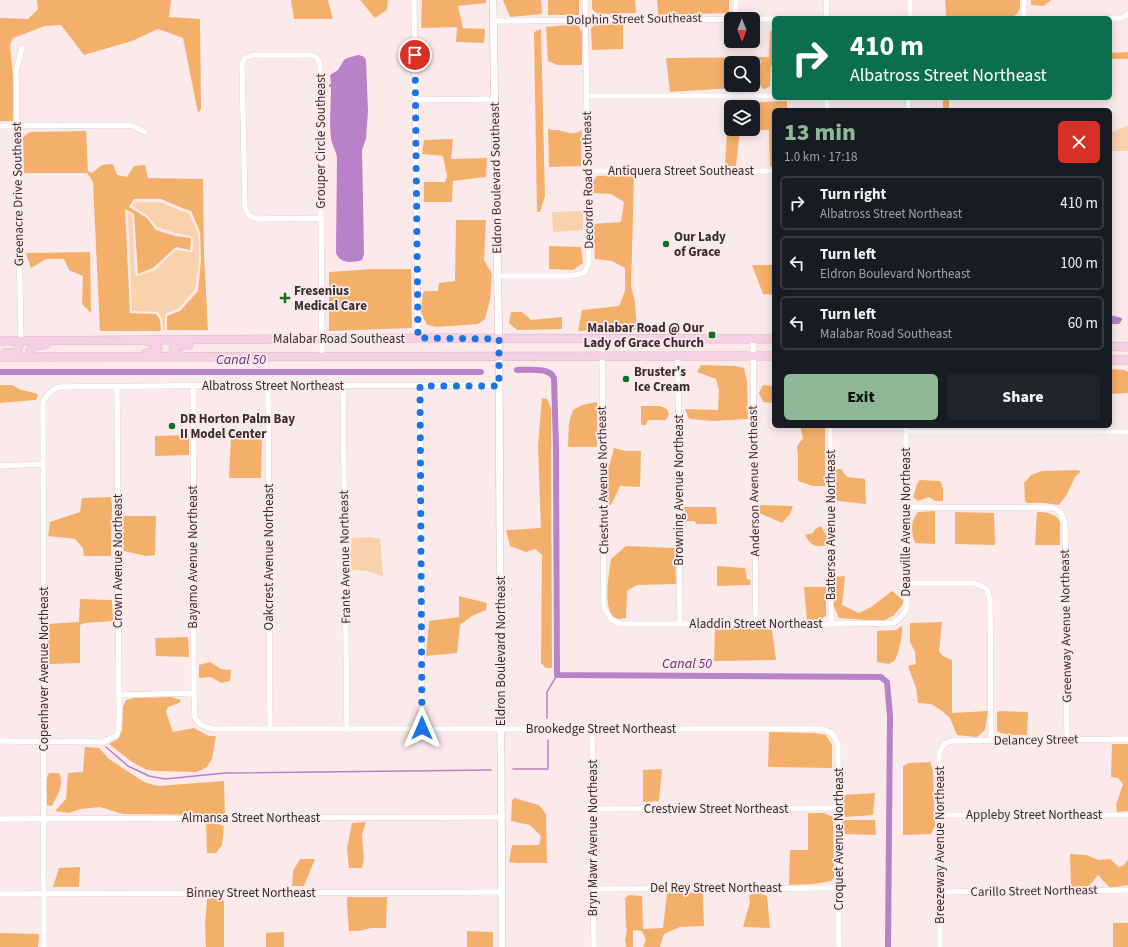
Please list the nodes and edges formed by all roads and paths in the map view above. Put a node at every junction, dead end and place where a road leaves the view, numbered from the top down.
1 (414, 0) edge
2 (493, 0) edge
3 (585, 0) edge
4 (736, 0) edge
5 (826, 0) edge
6 (910, 0) edge
7 (1024, 0) edge
8 (736, 12) edge
9 (1128, 14) edge
10 (827, 16) edge
11 (910, 16) edge
12 (1024, 16) edge
13 (724, 18) edge
14 (1112, 18) edge
15 (760, 19) edge
16 (772, 19) edge
17 (585, 20) junction
18 (494, 21) junction
19 (22, 48) dead end
20 (587, 96) junction
21 (772, 96) edge
22 (495, 99) junction
23 (416, 100) junction
24 (0, 126) edge
25 (17, 126) junction
26 (145, 132) dead end
27 (588, 171) junction
28 (772, 171) edge
29 (322, 218) junction
30 (498, 276) junction
31 (322, 338) junction
32 (418, 338) junction
33 (238, 339) junction
34 (499, 339) junction
35 (602, 339) junction
36 (753, 339) junction
37 (772, 339) edge
38 (0, 340) edge
39 (96, 340) junction
40 (142, 340) junction
41 (22, 341) junction
42 (1112, 346) edge
43 (1128, 347) edge
44 (0, 353) edge
45 (34, 356) junction
46 (322, 356) junction
47 (499, 356) junction
48 (753, 356) junction
49 (772, 356) edge
50 (0, 357) edge
51 (95, 357) junction
52 (182, 357) junction
53 (602, 357) junction
54 (678, 357) junction
55 (1112, 360) edge
56 (1128, 360) edge
57 (268, 385) junction
58 (193, 386) junction
59 (343, 386) junction
60 (420, 386) junction
61 (499, 386) junction
62 (117, 387) junction
63 (49, 393) joint
64 (830, 428) edge
65 (906, 429) edge
66 (1128, 432) edge
67 (43, 464) junction
68 (0, 466) edge
69 (906, 507) junction
70 (906, 583) junction
71 (902, 618) joint
72 (611, 619) joint
73 (680, 624) junction
74 (756, 624) junction
75 (831, 624) junction
76 (194, 693) junction
77 (119, 695) junction
78 (201, 725) joint
79 (270, 728) junction
80 (422, 728) junction
81 (347, 729) junction
82 (501, 729) junction
83 (592, 729) junction
84 (832, 733) joint
85 (1067, 739) junction
86 (1128, 739) edge
87 (991, 740) junction
88 (0, 741) edge
89 (44, 741) junction
90 (944, 744) joint
91 (839, 808) junction
92 (593, 809) junction
93 (939, 815) junction
94 (1128, 815) edge
95 (502, 817) junction
96 (45, 818) junction
97 (0, 819) edge
98 (839, 888) junction
99 (593, 889) junction
100 (1128, 890) edge
101 (502, 892) junction
102 (940, 892) junction
103 (0, 894) edge
104 (44, 894) junction
105 (44, 947) edge
106 (502, 947) edge
107 (594, 947) edge
108 (839, 947) edge
109 (940, 947) edge

1 - 23 street
2 - 18 street, Eldron Boulevard Southeast
3 - 17 street, Decordre Road Southeast
4 - 8 street
5 - 10 street
6 - 11 street
7 - 12 street
9 - 14 street
13 - 17 street, Dolphin Street Southeast
15 - 16 street, Dolphin Street Southeast
17 - 18 street, Dolphin Street Southeast
17 - 20 street, Decordre Road Southeast
18 - 22 street, Eldron Boulevard Southeast
19 - 25 street, Greenacre Drive Southeast
20 - 21 street
20 - 27 street, Decordre Road Southeast
22 - 23 street
22 - 30 street, Eldron Boulevard Southeast
23 - 32 street
24 - 25 street
25 - 26 street
25 - 41 street, Greenacre Drive Southeast
27 - 28 street, Antiquera Street Southeast
27 - 30 street, Decordre Road Southeast
29 - 29 street, Grouper Circle Southeast
29 - 31 street, Grouper Circle Southeast
30 - 34 street, Eldron Boulevard Southeast
31 - 32 main road, Malabar Road Southeast
31 - 33 main road, Malabar Road Southeast
31 - 46 street, Grouper Circle Southeast
32 - 34 main road, Malabar Road Southeast
33 - 40 main road, Malabar Road Southeast
33 - 52 main road
34 - 35 main road, Malabar Road Southeast
34 - 47 street, Eldron Boulevard Southeast
35 - 36 main road, Malabar Road Southeast
35 - 53 street, Chestnut Avenue Northeast
36 - 37 main road, Malabar Road Southeast
36 - 48 street, Anderson Avenue Northeast
38 - 41 main road, Malabar Road Southeast
39 - 40 main road, Malabar Road Southeast
39 - 41 main road, Malabar Road Southeast
39 - 45 main road
40 - 51 main road
41 - 44 main road
41 - 45 main road
42 - 43 main road
45 - 50 main road, Malabar Road Southeast
45 - 51 main road, Malabar Road Southeast
46 - 47 main road, Malabar Road Southeast
46 - 52 main road, Malabar Road Southeast
47 - 53 main road, Malabar Road Southeast
47 - 61 street, Eldron Boulevard Northeast
48 - 49 main road, Malabar Road Southeast
48 - 54 main road, Malabar Road Southeast
48 - 74 street, Anderson Avenue Northeast
51 - 52 main road, Malabar Road Southeast
53 - 54 main road, Malabar Road Southeast
53 - 72 street, Chestnut Avenue Northeast
54 - 73 street, Browning Avenue Northeast
55 - 56 main road
57 - 58 street, Albatross Street Northeast
57 - 59 street, Albatross Street Northeast
57 - 79 street, Oakcrest Avenue Northeast
58 - 62 street, Albatross Street Northeast
58 - 76 street, Bayamo Avenue Northeast
59 - 60 street, Albatross Street Northeast
59 - 81 street, Frante Avenue Northeast
60 - 61 street, Albatross Street Northeast
60 - 80 street
61 - 82 street, Eldron Boulevard Northeast
62 - 63 street, Albatross Street Northeast
62 - 77 street, Crown Avenue Northeast
63 - 67 street, Copenhaver Avenue Northeast
64 - 75 street, Battersea Avenue Northeast
65 - 66 street
65 - 69 street, Deauville Avenue Northeast
67 - 68 street
67 - 89 street, Copenhaver Avenue Northeast
69 - 70 street, Deauville Avenue Northeast
69 - 85 street, Greenway Avenue Northeast
70 - 71 street, Deauville Avenue Northeast
70 - 87 street
71 - 75 street, Aladdin Street Northeast
72 - 73 street, Aladdin Street Northeast
73 - 74 street, Aladdin Street Northeast
74 - 75 street, Aladdin Street Northeast
76 - 77 street
76 - 78 street, Bayamo Avenue Northeast
77 - 89 street, Crown Avenue Northeast
78 - 79 street, Brookedge Street Northeast
79 - 81 street, Brookedge Street Northeast
80 - 81 street, Brookedge Street Northeast
80 - 82 street, Brookedge Street Northeast
82 - 83 street, Brookedge Street Northeast
82 - 95 street, Eldron Boulevard Northeast
83 - 84 street, Brookedge Street Northeast
83 - 92 street, Bryn Mawr Avenue Northeast
84 - 91 street, Croquet Avenue Northeast
85 - 86 street, Delancey Street
85 - 87 street, Delancey Street
87 - 90 street, Delancey Street
88 - 89 street
89 - 96 street, Copenhaver Avenue Northeast
90 - 93 street, Breezeway Avenue Northeast
91 - 92 street, Crestview Street Northeast
91 - 98 street, Croquet Avenue Northeast
92 - 99 street, Bryn Mawr Avenue Northeast
93 - 94 street, Appleby Street Northeast
93 - 102 street, Breezeway Avenue Northeast
95 - 96 street, Almansa Street Northeast
95 - 101 street, Eldron Boulevard Northeast
96 - 97 street, Almansa Street Northeast
96 - 104 street, Copenhaver Avenue Northeast
98 - 99 street, Del Rey Street Northeast
98 - 108 street, Croquet Avenue Northeast
99 - 107 street, Bryn Mawr Avenue Northeast
100 - 102 street, Carillo Street Northeast
101 - 104 street, Binney Street Northeast
101 - 106 street, Eldron Boulevard Northeast
102 - 109 street, Breezeway Avenue Northeast
103 - 104 street, Binney Street Northeast
104 - 105 street, Copenhaver Avenue Northeast

